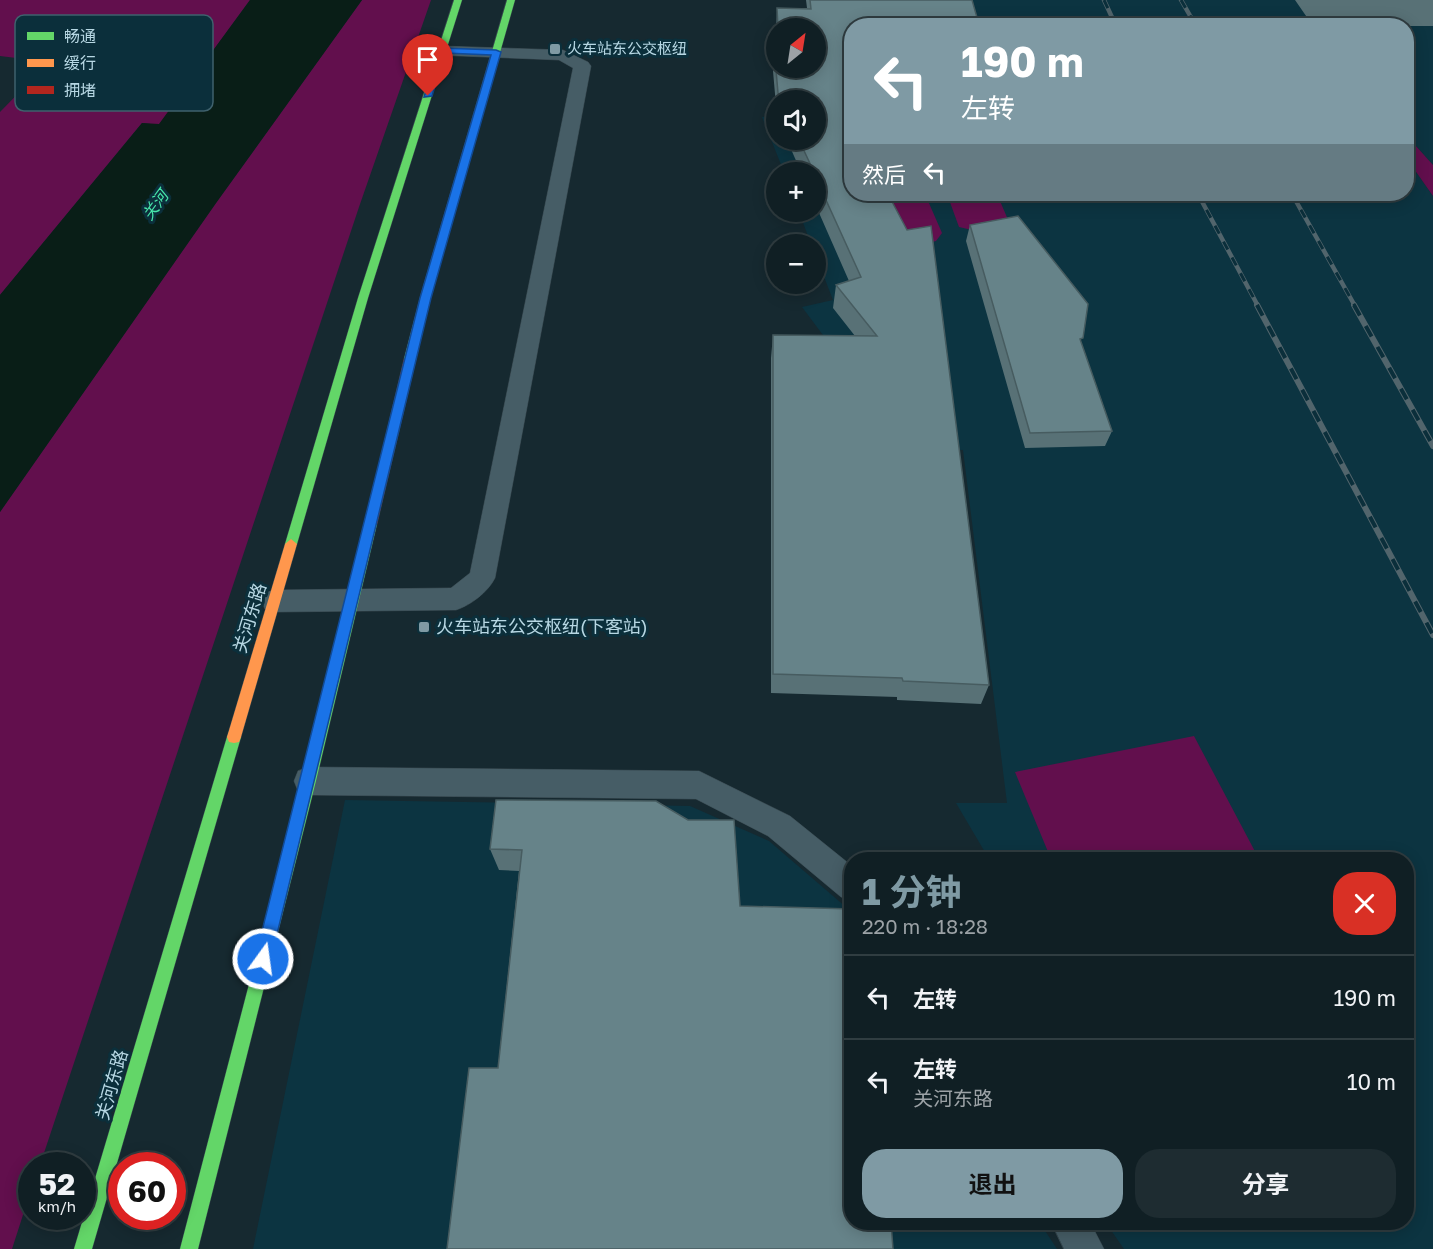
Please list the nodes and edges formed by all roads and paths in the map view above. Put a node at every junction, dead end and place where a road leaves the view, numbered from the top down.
1 (458, 0) edge
2 (511, 0) edge
3 (442, 51) junction
4 (496, 52) junction
5 (353, 600) junction
6 (274, 601) junction
7 (309, 781) junction
8 (844, 879) edge
9 (1074, 1230) edge
10 (84, 1249) edge
11 (189, 1249) edge
12 (1085, 1249) edge

1 - 3 main road, 关河东路
2 - 4 main road
3 - 4 lane
3 - 6 main road, 关河东路
4 - 5 main road
4 - 5 lane
5 - 6 lane
5 - 7 main road
6 - 10 main road, 关河东路
7 - 8 lane
7 - 11 main road
9 - 12 lane

